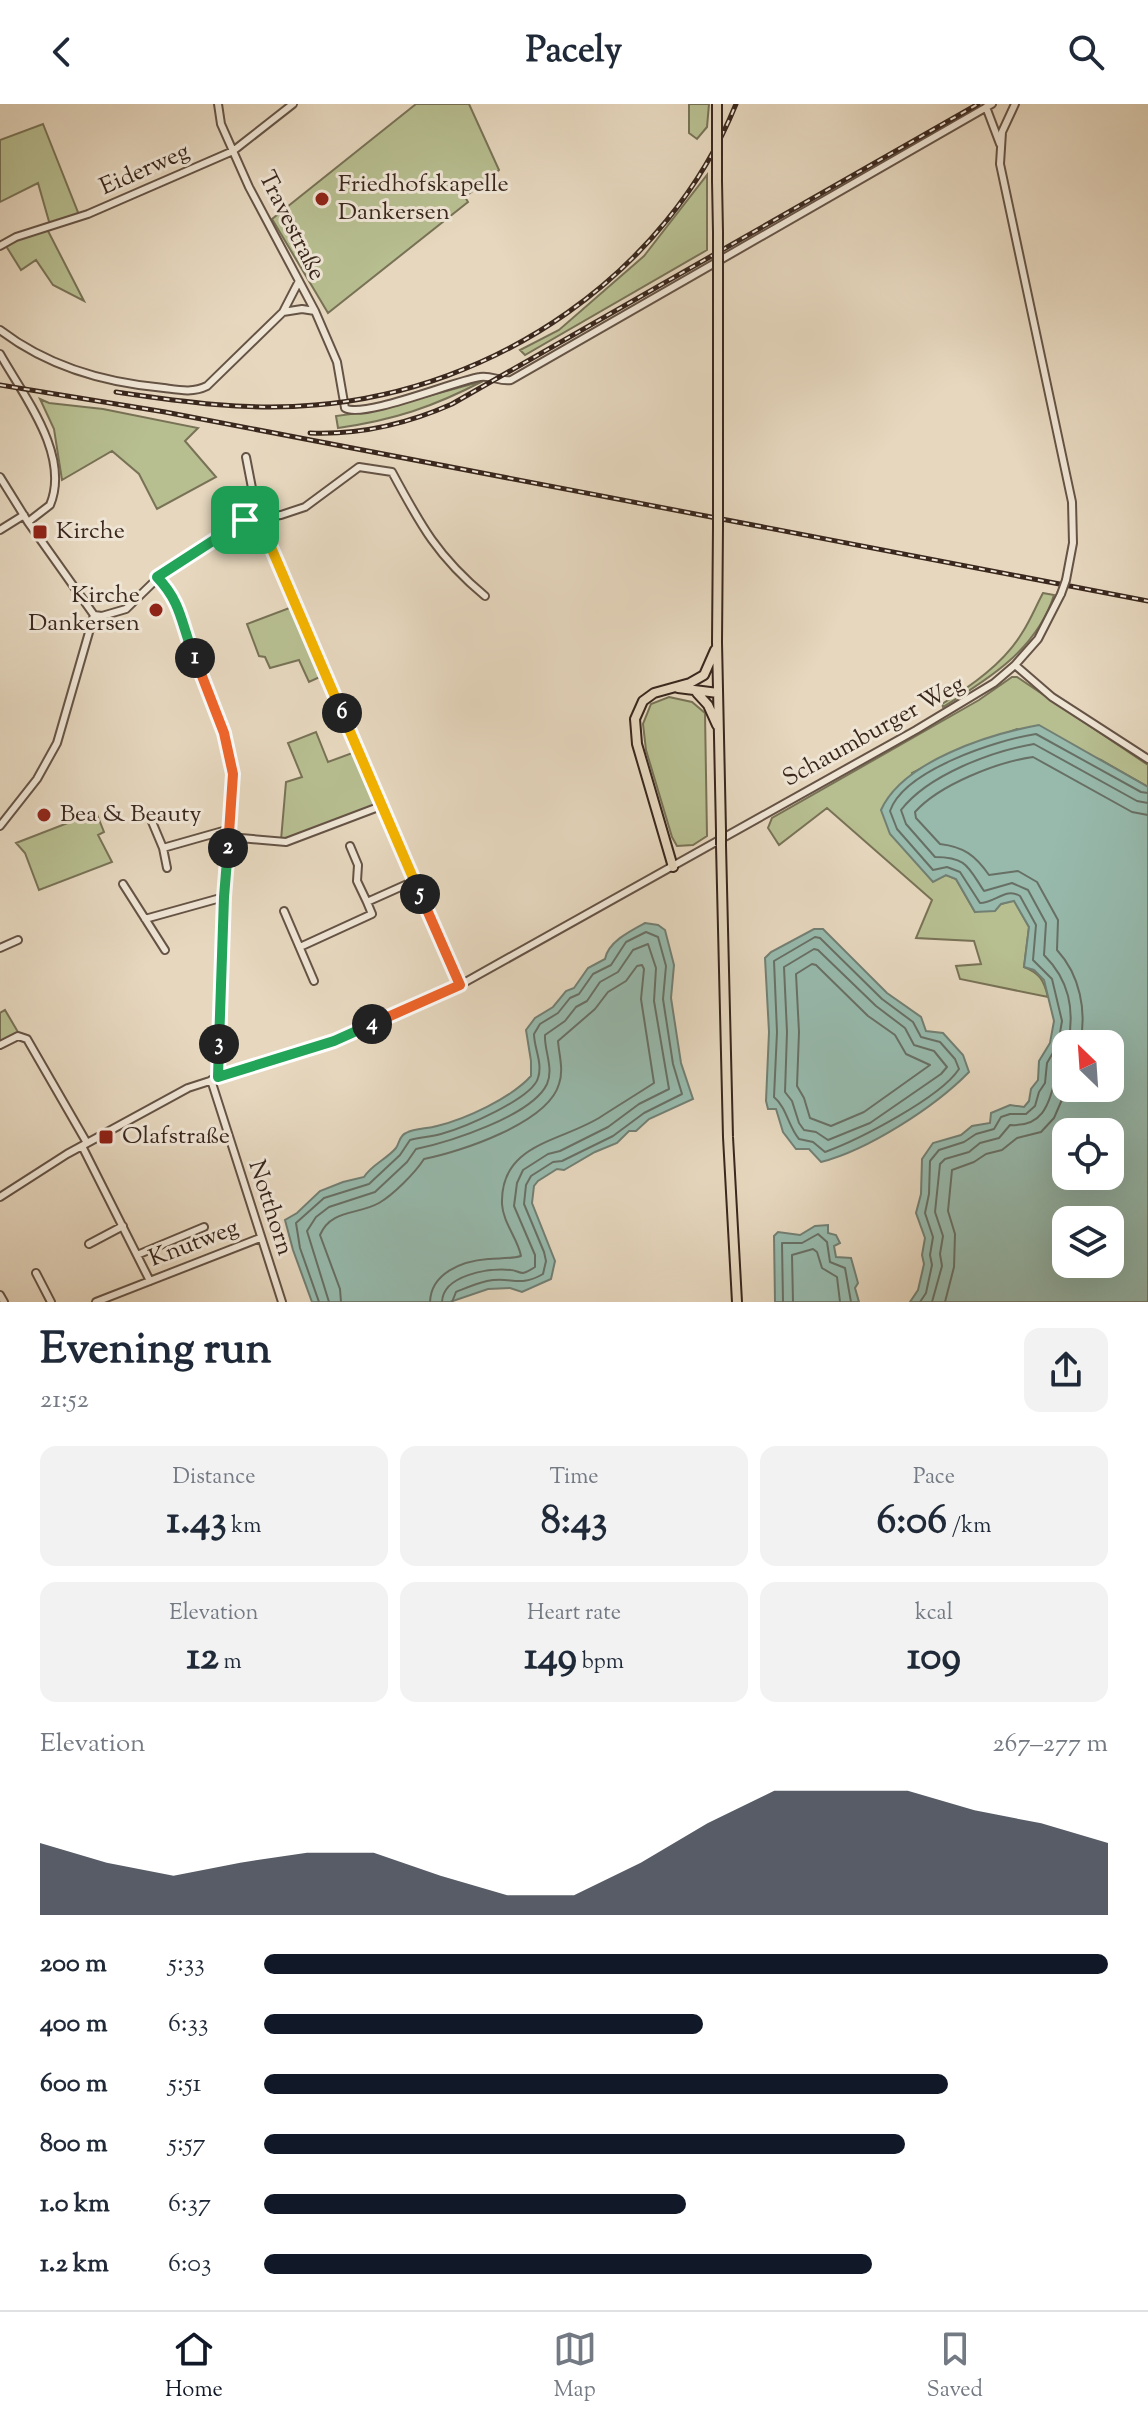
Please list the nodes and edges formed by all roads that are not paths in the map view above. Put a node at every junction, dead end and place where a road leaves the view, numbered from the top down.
1 (218, 104) edge
2 (293, 104) edge
3 (717, 104) edge
4 (1015, 104) edge
5 (989, 106) edge
6 (1000, 144) junction
7 (233, 151) junction
8 (0, 246) edge
9 (299, 281) junction
10 (315, 311) junction
11 (283, 312) junction
12 (0, 330) edge
13 (0, 354) edge
14 (246, 457) dead end
15 (0, 477) edge
16 (258, 517) junction
17 (26, 519) junction
18 (245, 520) junction
19 (0, 530) edge
20 (157, 577) junction
21 (485, 596) dead end
22 (94, 615) junction
23 (717, 642) junction
24 (1015, 665) junction
25 (718, 682) junction
26 (690, 683) junction
27 (673, 688) junction
28 (696, 692) junction
29 (718, 693) junction
30 (719, 729) junction
31 (1148, 759) edge
32 (381, 806) junction
33 (150, 817) dead end
34 (0, 826) edge
35 (229, 833) junction
36 (350, 846) dead end
37 (163, 848) junction
38 (673, 867) junction
39 (167, 868) dead end
40 (414, 881) junction
41 (123, 884) dead end
42 (224, 897) junction
43 (367, 902) junction
44 (284, 911) dead end
45 (145, 919) junction
46 (18, 940) dead end
47 (300, 947) junction
48 (0, 948) edge
49 (165, 950) dead end
50 (314, 981) dead end
51 (460, 985) junction
52 (0, 1045) edge
53 (214, 1079) junction
54 (84, 1145) junction
55 (0, 1197) edge
56 (123, 1226) junction
57 (204, 1227) dead end
58 (260, 1238) junction
59 (89, 1244) dead end
60 (137, 1255) junction
61 (36, 1273) dead end
62 (150, 1281) junction
63 (0, 1295) edge
64 (4, 1302) edge
65 (51, 1302) edge
66 (96, 1302) edge
67 (282, 1302) edge
68 (737, 1302) edge

1 - 7 street, Travestraße
2 - 7 street, Eiderweg
3 - 23 main road, bridge
4 - 6 street, Schaumburger Weg
5 - 6 street
5 - 10 street, Travestraße
6 - 24 street, Schaumburger Weg, bridge
7 - 8 street, Eiderweg
7 - 9 street, Travestraße
9 - 10 street, Travestraße
9 - 11 street
10 - 11 street
11 - 12 street
13 - 17 street
14 - 18 street
15 - 17 street
16 - 18 street
16 - 21 street
16 - 32 street
17 - 19 street
17 - 22 street
18 - 20 street
20 - 22 street
20 - 35 street, Notthorn
22 - 34 street
23 - 25 main road
23 - 26 main road
24 - 31 street
24 - 38 street, Schaumburger Weg
25 - 26 main road
25 - 29 main road
26 - 27 main road
27 - 28 main road
27 - 38 main road
28 - 29 main road
28 - 30 main road
29 - 30 main road
30 - 68 main road, bridge
32 - 35 street
32 - 40 street
33 - 37 street
35 - 37 street
35 - 42 street, Notthorn
36 - 43 street
37 - 39 street
38 - 51 street, Schaumburger Weg
40 - 43 street
40 - 51 street
41 - 45 street
42 - 45 street
42 - 53 street, Notthorn
43 - 47 street
44 - 47 street
45 - 49 street
46 - 48 street
47 - 50 street
51 - 53 street, Schaumburger Weg
52 - 54 street
53 - 54 street, Schaumburger Weg
53 - 58 street, Notthorn
54 - 55 street, Schaumburger Weg
54 - 56 street
56 - 59 street
56 - 60 street
57 - 60 street
58 - 62 street, Knutweg
58 - 67 street, Notthorn
60 - 62 street
61 - 65 street
62 - 66 street, Knutweg
63 - 64 street

